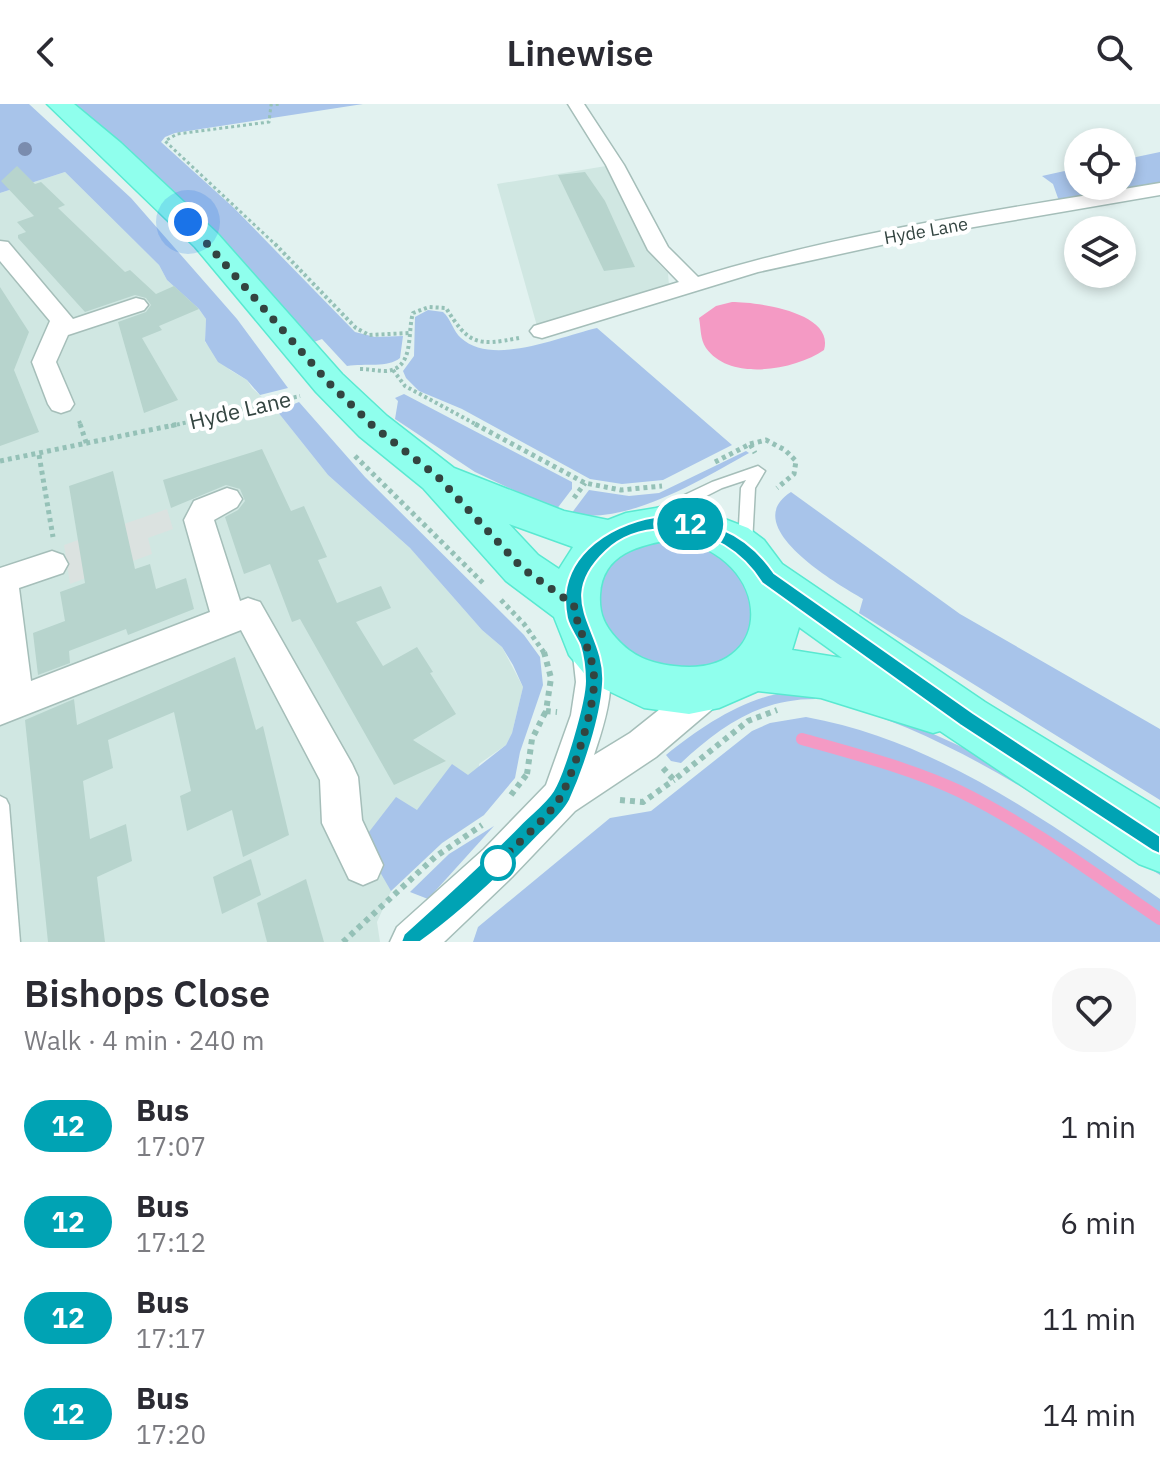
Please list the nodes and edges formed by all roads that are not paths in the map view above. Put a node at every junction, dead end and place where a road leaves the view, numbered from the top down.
1 (59, 104) edge
2 (576, 104) edge
3 (1160, 189) edge
4 (0, 247) edge
5 (25, 276) junction
6 (693, 284) junction
7 (0, 285) edge
8 (136, 305) dead end
9 (60, 328) junction
10 (542, 331) road end
11 (61, 404) dead end
12 (438, 477) junction
13 (227, 499) dead end
14 (623, 532) junction
15 (52, 564) road end
16 (756, 564) junction
17 (1, 581) edge
18 (229, 620) junction
19 (581, 625) junction
20 (732, 678) junction
21 (8, 706) edge
22 (966, 719) junction
23 (561, 797) junction
24 (0, 805) edge
25 (1160, 843) edge
26 (363, 865) dead end
27 (10, 942) edge
28 (413, 942) edge

1 - 12 main road
2 - 6 street
3 - 6 street, Hyde Lane
4 - 5 street
5 - 7 street
5 - 9 street
6 - 10 street, Hyde Lane
8 - 9 street
9 - 11 street
12 - 14 main road
12 - 19 main road
13 - 18 street
14 - 16 main road
14 - 16 lane
14 - 19 main road
15 - 17 street
16 - 20 main road
16 - 22 main road
17 - 21 street
18 - 21 street
18 - 26 street
19 - 20 main road
19 - 23 street
20 - 22 main road
20 - 23 street
22 - 25 main road
23 - 28 street
24 - 27 lane

